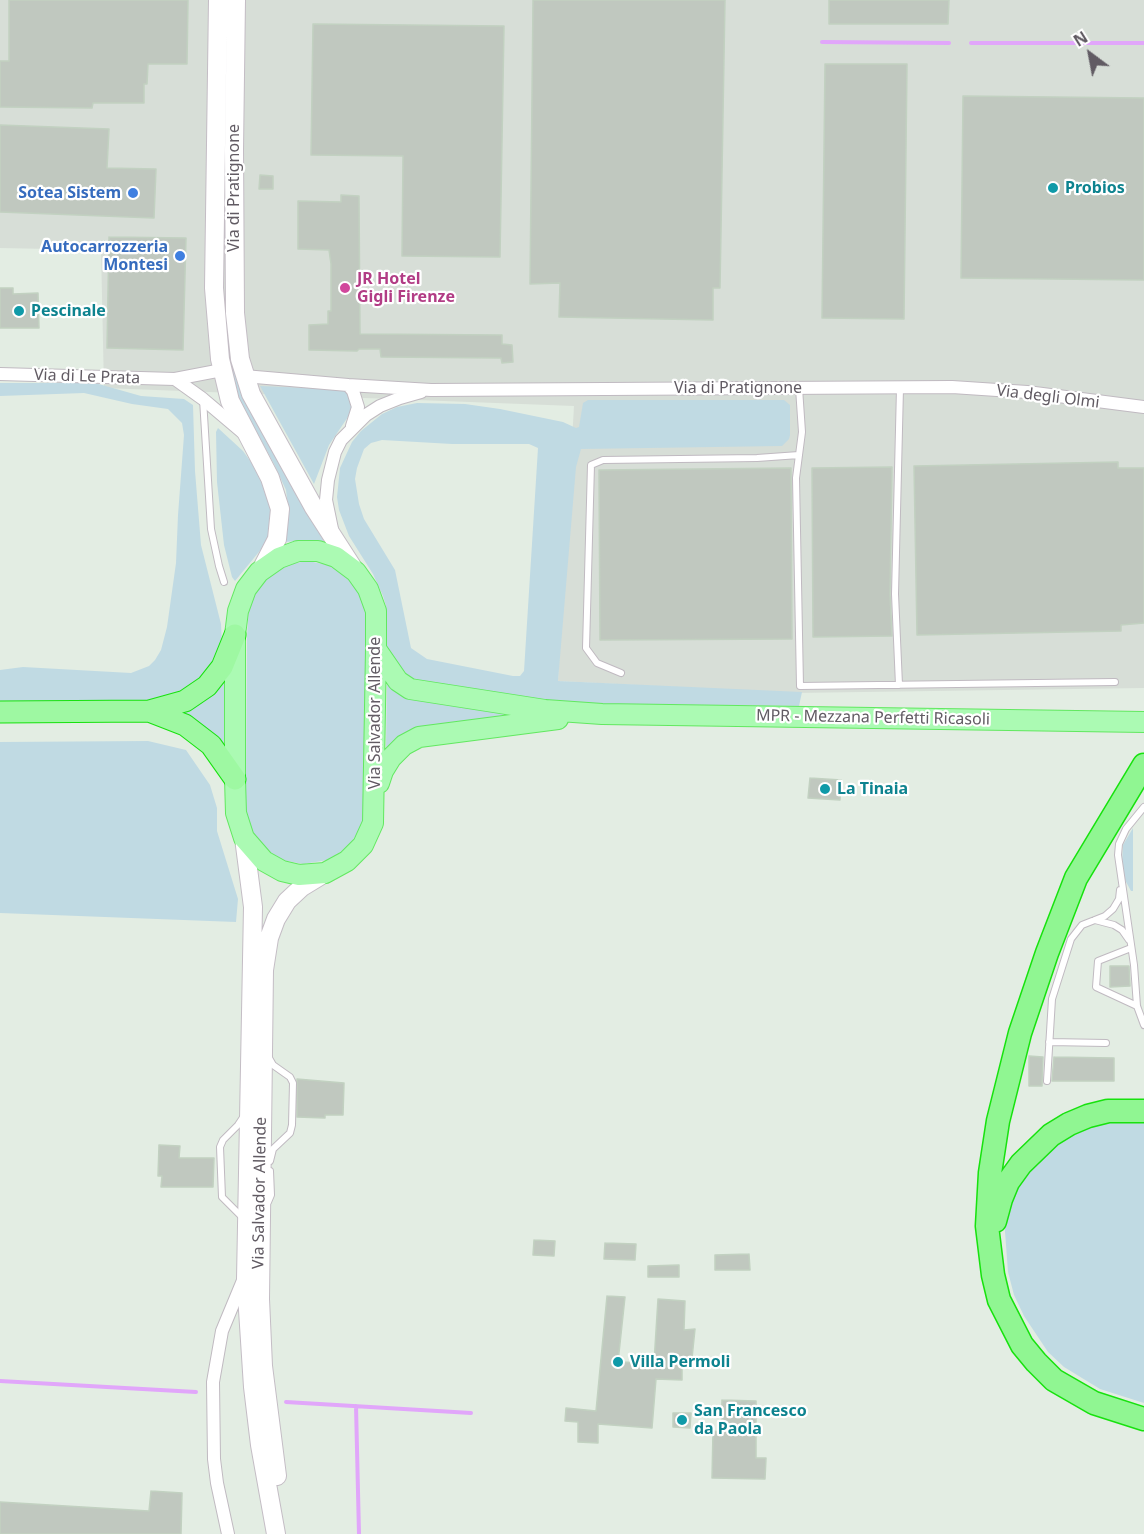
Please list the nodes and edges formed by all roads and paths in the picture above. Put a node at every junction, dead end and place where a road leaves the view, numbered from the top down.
1 (218, 0) edge
2 (236, 0) edge
3 (222, 370) junction
4 (0, 374) edge
5 (244, 376) junction
6 (175, 379) junction
7 (348, 385) junction
8 (900, 387) junction
9 (952, 387) joint
10 (799, 388) junction
11 (431, 390) junction
12 (203, 399) junction
13 (1144, 407) edge
14 (350, 430) junction
15 (248, 439) junction
16 (799, 455) junction
17 (335, 541) junction
18 (260, 572) junction
19 (356, 572) junction
20 (224, 582) dead end
21 (235, 635) junction
22 (376, 649) junction
23 (621, 673) dead end
24 (1115, 681) dead end
25 (899, 685) junction
26 (149, 711) junction
27 (0, 712) edge
28 (602, 714) junction
29 (1136, 722) edge
30 (1144, 765) edge
31 (235, 779) junction
32 (375, 794) junction
33 (1144, 807) edge
34 (244, 838) junction
35 (325, 873) junction
36 (1121, 884) junction
37 (1095, 920) junction
38 (1131, 946) junction
39 (1137, 1006) junction
40 (1144, 1025) edge
41 (262, 1034) junction
42 (1049, 1042) junction
43 (1106, 1043) dead end
44 (1047, 1081) dead end
45 (249, 1101) junction
46 (1144, 1111) edge
47 (253, 1224) junction
48 (990, 1252) junction
49 (246, 1272) junction
50 (1144, 1419) edge
51 (228, 1534) edge
52 (276, 1534) edge
53 (289, 1534) edge

1 - 3 main road, Via di Pratignone
2 - 5 main road, Via di Pratignone
3 - 6 street, Via di Le Prata
3 - 15 main road, Via Salvador Allende
4 - 6 street, Via di Le Prata
5 - 7 street
5 - 17 main road, Via Salvador Allende
6 - 12 street
7 - 11 street
7 - 14 street
8 - 9 street, Via di Pratignone
8 - 10 street, Via di Pratignone
8 - 25 lane
9 - 13 street, Via degli Olmi
10 - 11 street, Via di Pratignone
10 - 16 lane
11 - 14 street
12 - 15 street
12 - 20 lane
14 - 17 street
15 - 18 main road, Via Salvador Allende
16 - 23 lane
16 - 25 lane
17 - 19 main road, Via Salvador Allende
18 - 19 main road, Via Salvador Allende
18 - 21 main road, Via Salvador Allende
19 - 22 main road, Via Salvador Allende
21 - 26 highway
21 - 31 main road, Via Salvador Allende
22 - 28 main road, MPR - Mezzana Perfetti Ricasoli
22 - 32 main road, Via Salvador Allende
24 - 25 lane
26 - 27 highway
26 - 31 highway
28 - 29 main road, MPR - Mezzana Perfetti Ricasoli
28 - 32 main road, MPR - Mezzana Perfetti Ricasoli
30 - 48 highway
31 - 34 main road, Via Salvador Allende
32 - 35 main road, Via Salvador Allende
33 - 36 lane
34 - 35 main road, Via Salvador Allende
34 - 45 main road, Via Salvador Allende
35 - 41 main road, Via Salvador Allende
36 - 37 lane
36 - 38 lane
37 - 38 lane
37 - 42 lane
38 - 39 lane
38 - 39 lane
39 - 40 lane
41 - 47 main road, Via Salvador Allende
41 - 47 lane
42 - 43 lane
42 - 44 lane
45 - 47 main road, Via Salvador Allende
45 - 47 lane
46 - 48 highway
47 - 49 main road, Via Salvador Allende
47 - 53 main road, Via Salvador Allende
48 - 50 highway
49 - 51 street, Via Salvador Allende
49 - 52 main road, Via Salvador Allende

